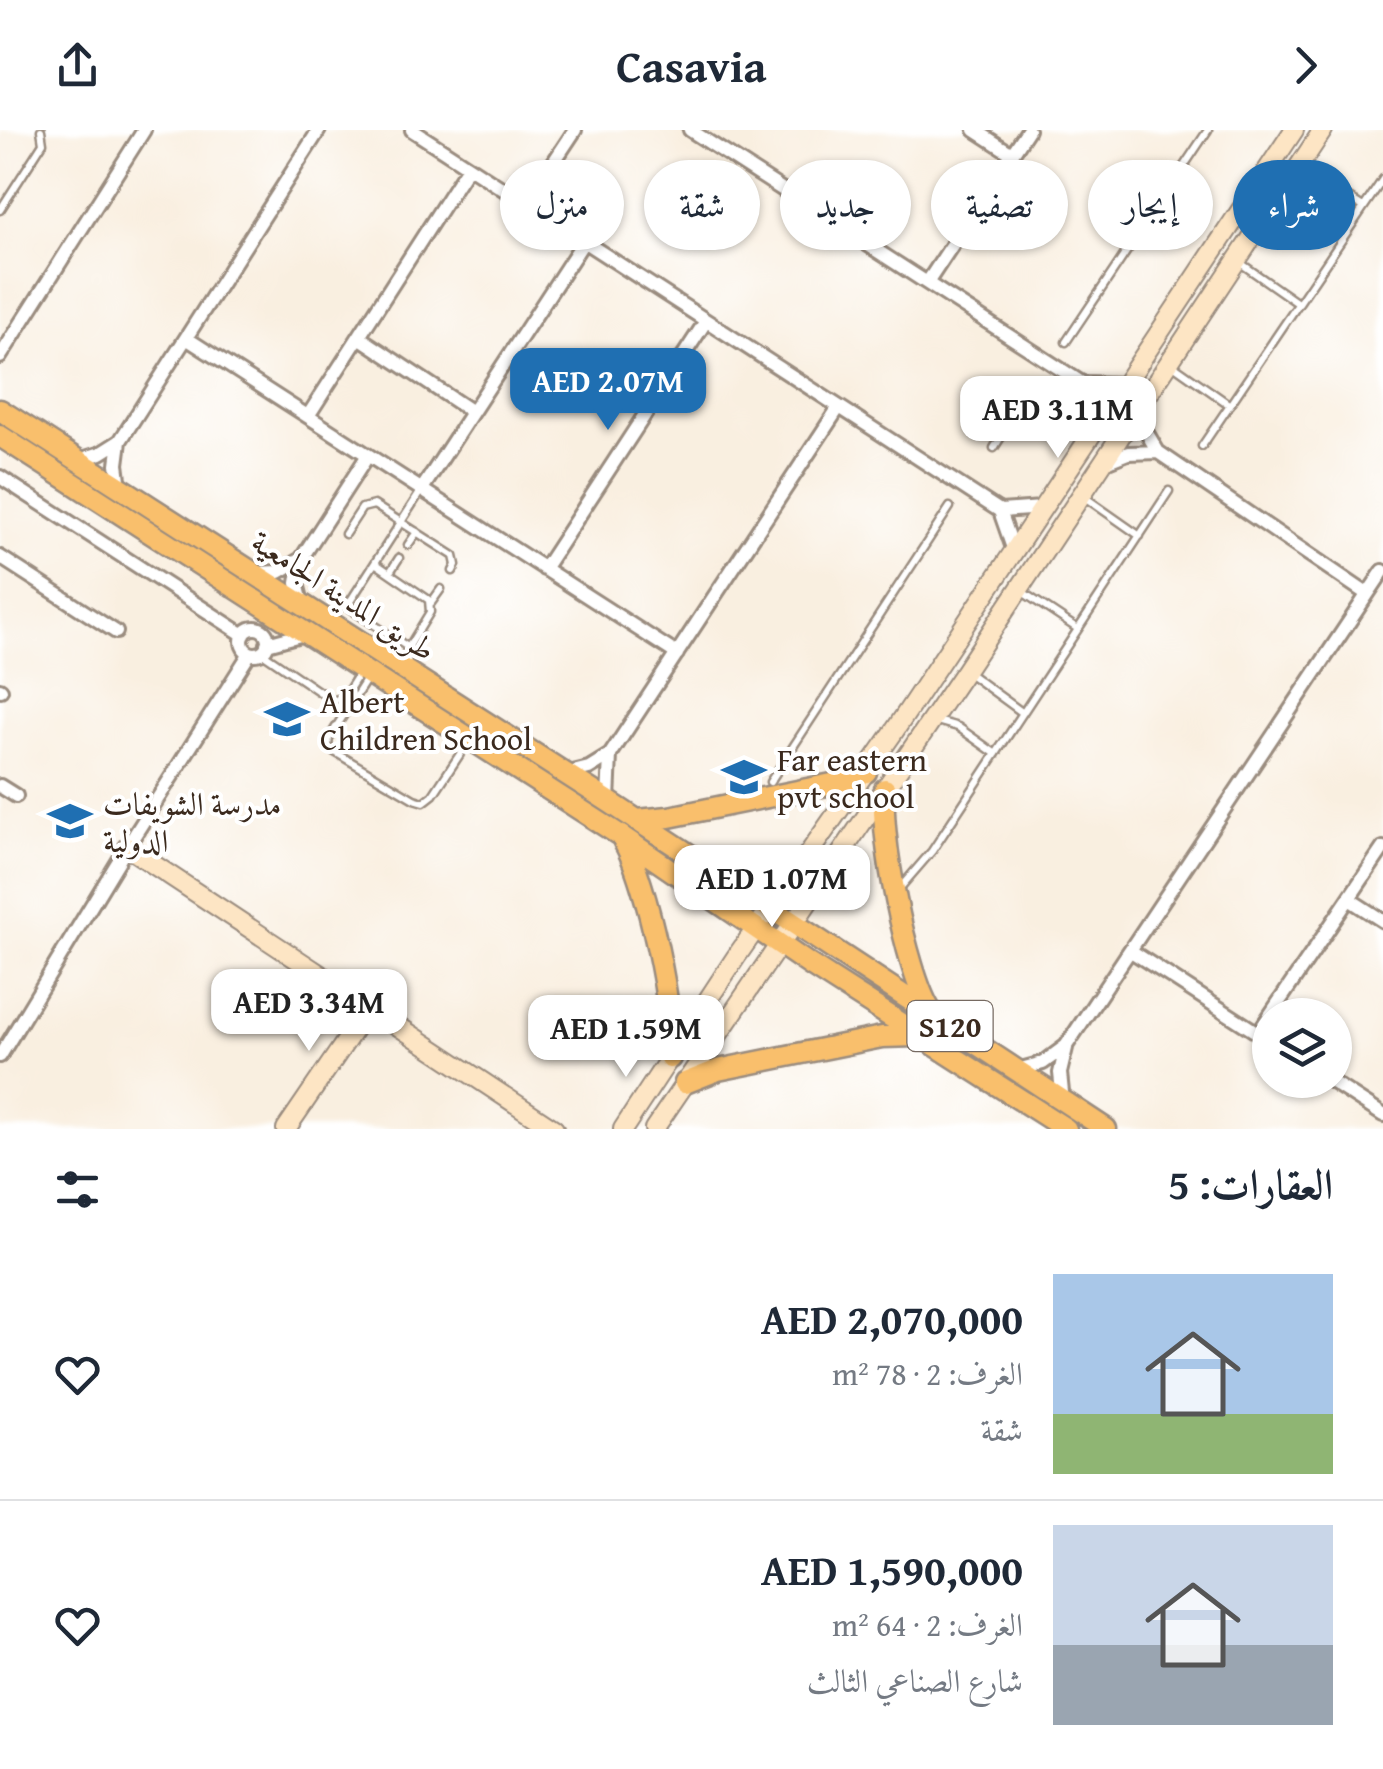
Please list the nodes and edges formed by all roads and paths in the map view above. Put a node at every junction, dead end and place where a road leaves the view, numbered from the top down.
1 (41, 130) edge
2 (144, 130) edge
3 (319, 130) edge
4 (412, 130) edge
5 (575, 130) edge
6 (690, 130) edge
7 (975, 130) edge
8 (1028, 130) edge
9 (1208, 130) edge
10 (1294, 130) edge
11 (1322, 130) edge
12 (1012, 154) junction
13 (555, 160) edge
14 (1302, 160) edge
15 (468, 167) junction
16 (1383, 178) edge
17 (500, 187) edge
18 (1355, 203) edge
19 (1363, 208) junction
20 (0, 210) edge
21 (578, 250) edge
22 (598, 250) edge
23 (1244, 250) edge
24 (1237, 260) junction
25 (928, 283) junction
26 (1300, 304) junction
27 (706, 321) junction
28 (359, 337) junction
29 (186, 338) junction
30 (1066, 342) dead end
31 (0, 355) edge
32 (1168, 361) junction
33 (1082, 383) junction
34 (1124, 384) junction
35 (1034, 386) dead end
36 (1140, 401) junction
37 (1230, 405) junction
38 (840, 407) junction
39 (0, 410) edge
40 (472, 412) junction
41 (308, 416) junction
42 (1099, 422) junction
43 (0, 436) edge
44 (120, 440) junction
45 (1202, 446) dead end
46 (994, 448) dead end
47 (1158, 452) junction
48 (368, 455) junction
49 (79, 460) junction
50 (0, 477) edge
51 (1091, 479) junction
52 (120, 486) junction
53 (422, 489) junction
54 (1170, 491) dead end
55 (110, 508) junction
56 (950, 508) dead end
57 (1042, 508) junction
58 (1000, 511) junction
59 (165, 515) junction
60 (402, 522) junction
61 (416, 532) junction
62 (345, 534) dead end
63 (1140, 536) junction
64 (408, 545) dead end
65 (1014, 551) junction
66 (0, 557) edge
67 (399, 558) dead end
68 (301, 560) junction
69 (376, 563) junction
70 (544, 569) junction
71 (453, 571) dead end
72 (1383, 571) edge
73 (390, 572) junction
74 (255, 573) junction
75 (1018, 588) junction
76 (441, 589) dead end
77 (1367, 594) junction
78 (252, 600) junction
79 (430, 604) junction
80 (304, 605) junction
81 (346, 606) junction
82 (322, 617) junction
83 (1078, 628) junction
84 (116, 632) dead end
85 (249, 632) junction
86 (304, 634) junction
87 (408, 648) junction
88 (259, 650) junction
89 (676, 654) junction
90 (965, 671) junction
91 (408, 672) junction
92 (365, 673) junction
93 (1023, 712) junction
94 (929, 722) junction
95 (470, 740) junction
96 (610, 754) junction
97 (996, 754) junction
98 (866, 772) junction
99 (565, 774) junction
100 (770, 782) dead end
101 (0, 786) edge
102 (885, 789) junction
103 (16, 796) dead end
104 (608, 801) junction
105 (636, 820) junction
106 (621, 836) junction
107 (127, 847) junction
108 (1383, 848) edge
109 (918, 866) junction
110 (894, 881) junction
111 (785, 890) junction
112 (753, 896) junction
113 (1349, 898) junction
114 (772, 908) junction
115 (736, 914) junction
116 (800, 914) junction
117 (1383, 921) edge
118 (757, 928) junction
119 (816, 937) junction
120 (779, 944) junction
121 (744, 946) junction
122 (1131, 950) junction
123 (802, 960) junction
124 (766, 963) junction
125 (1288, 998) edge
126 (370, 1006) junction
127 (932, 1014) junction
128 (1252, 1029) edge
129 (920, 1036) junction
130 (1066, 1046) junction
131 (0, 1056) edge
132 (670, 1058) junction
133 (1015, 1070) junction
134 (684, 1083) junction
135 (1352, 1095) edge
136 (1063, 1102) junction
137 (1383, 1115) edge
138 (286, 1129) edge
139 (554, 1129) edge
140 (623, 1129) edge
141 (654, 1129) edge
142 (1066, 1129) edge
143 (1106, 1129) edge

1 - 20 lane
2 - 31 street
3 - 29 street
4 - 15 street
5 - 13 street
6 - 25 street
7 - 12 street
8 - 12 street
9 - 30 lane
10 - 34 main road
11 - 14 main road
12 - 25 street
15 - 17 street
15 - 28 street
16 - 19 lane
18 - 19 lane
19 - 26 lane
21 - 40 street
22 - 27 street
23 - 24 main road
24 - 26 lane
24 - 32 main road
25 - 33 street
26 - 37 lane
27 - 38 street
27 - 70 street
28 - 40 street
28 - 41 street
29 - 41 street
29 - 44 street
32 - 36 main road
32 - 37 lane
33 - 34 street
33 - 42 street
34 - 42 main road
35 - 46 lane
36 - 47 street
36 - 51 main road
37 - 45 lane
38 - 58 street
38 - 89 street
39 - 49 main road, طريق المدينة الجامعية / S120
40 - 53 street
41 - 48 street
42 - 51 main road
42 - 57 main road
43 - 55 main road, طريق المدينة الجامعية / S120
44 - 49 street
44 - 52 street
47 - 51 street
47 - 77 street
48 - 53 street
48 - 68 street
49 - 52 main road, طريق المدينة الجامعية / S120
50 - 85 street
51 - 63 lane
51 - 75 main road
52 - 59 main road, طريق المدينة الجامعية / S120
53 - 60 lane
53 - 70 street
54 - 63 lane
55 - 59 main road
55 - 78 main road, طريق المدينة الجامعية / S120
56 - 100 lane
57 - 58 street
57 - 65 main road
58 - 65 street
59 - 74 main road, طريق المدينة الجامعية / S120
60 - 61 lane
60 - 62 lane
60 - 69 lane
61 - 64 lane
61 - 71 lane
63 - 83 lane
65 - 98 main road
66 - 84 street
67 - 73 lane
68 - 74 street
68 - 80 street
69 - 73 lane
69 - 81 lane
70 - 89 street
72 - 77 street
73 - 79 lane
74 - 80 main road, طريق المدينة الجامعية / S120
75 - 83 lane
75 - 90 main road
76 - 79 lane
77 - 122 street
78 - 85 street
78 - 86 main road, طريق المدينة الجامعية / S120
79 - 87 lane
80 - 82 main road, طريق المدينة الجامعية / S120
81 - 82 lane
81 - 87 lane
82 - 91 main road, طريق المدينة الجامعية / S120
83 - 93 lane
85 - 88 street
85 - 88 street
86 - 88 street
86 - 92 main road, طريق المدينة الجامعية / S120
87 - 91 lane
88 - 92 lane
88 - 107 street
89 - 96 street
90 - 93 lane
90 - 94 main road
91 - 99 main road, طريق المدينة الجامعية / S120
92 - 95 main road, طريق المدينة الجامعية / S120
92 - 95 lane
93 - 97 lane
94 - 97 lane
94 - 102 main road
95 - 106 main road, طريق المدينة الجامعية / S120
96 - 99 street
96 - 104 street
97 - 109 lane
98 - 105 main road
98 - 111 main road
99 - 104 main road, طريق المدينة الجامعية / S120
101 - 103 street
102 - 110 main road
102 - 116 main road
104 - 105 main road, طريق المدينة الجامعية / S120
105 - 112 main road, طريق المدينة الجامعية / S120
106 - 115 main road, طريق المدينة الجامعية / S120
106 - 132 main road
107 - 126 main road
107 - 131 street
108 - 113 street
109 - 110 lane
109 - 110 lane
110 - 127 main road
111 - 114 main road
111 - 116 main road
112 - 114 main road, طريق المدينة الجامعية / S120
112 - 115 main road
113 - 117 street
113 - 125 street
114 - 116 main road, طريق المدينة الجامعية / S120
114 - 118 main road
115 - 118 main road, طريق المدينة الجامعية / S120
116 - 119 main road, طريق المدينة الجامعية / S120
116 - 120 main road
118 - 120 main road, طريق المدينة الجامعية / S120
118 - 121 main road
119 - 123 main road
119 - 127 main road, طريق المدينة الجامعية / S120
120 - 123 main road, طريق المدينة الجامعية / S120
120 - 124 main road
121 - 124 main road
121 - 132 main road
122 - 128 street
122 - 130 street
123 - 129 main road, طريق المدينة الجامعية / S120
124 - 134 main road
126 - 138 main road
126 - 139 main road
127 - 133 main road, طريق المدينة الجامعية / S120
129 - 134 main road
129 - 142 main road, طريق المدينة الجامعية / S120
130 - 133 street
130 - 136 street
132 - 140 main road
133 - 136 main road, طريق المدينة الجامعية / S120
134 - 141 main road
135 - 137 street
136 - 143 main road, طريق المدينة الجامعية / S120

